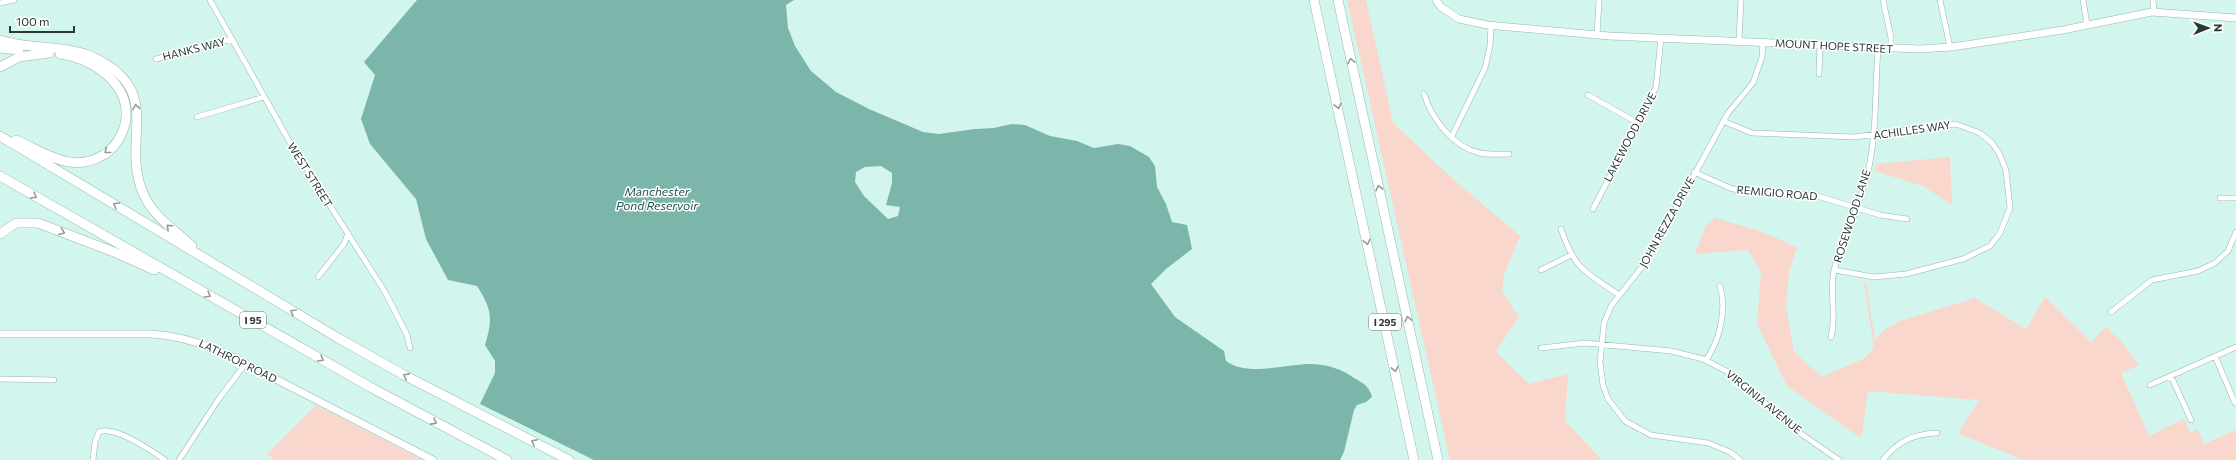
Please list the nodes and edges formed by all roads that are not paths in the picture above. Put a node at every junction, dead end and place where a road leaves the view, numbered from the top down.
1 (14, 0) edge
2 (1314, 0) edge
3 (1338, 0) edge
4 (1436, 0) edge
5 (1599, 0) edge
6 (1741, 0) edge
7 (1883, 0) edge
8 (1940, 0) edge
9 (2083, 0) edge
10 (2153, 0) edge
11 (212, 1) edge
12 (0, 3) edge
13 (2154, 12) junction
14 (2236, 18) edge
15 (2087, 24) junction
16 (1492, 25) junction
17 (1597, 35) junction
18 (1661, 38) junction
19 (232, 39) junction
20 (0, 40) edge
21 (1739, 41) junction
22 (1763, 42) junction
23 (1820, 44) junction
24 (1950, 47) junction
25 (0, 48) edge
26 (1878, 48) junction
27 (1891, 48) junction
28 (49, 53) junction
29 (156, 59) dead end
30 (0, 66) edge
31 (1819, 74) dead end
32 (1424, 94) dead end
33 (1588, 95) dead end
34 (264, 97) junction
35 (197, 118) dead end
36 (1723, 121) junction
37 (1638, 122) junction
38 (0, 135) edge
39 (1452, 136) junction
40 (1873, 136) junction
41 (1508, 154) dead end
42 (1694, 172) junction
43 (0, 176) edge
44 (2220, 198) dead end
45 (2236, 198) edge
46 (1855, 207) junction
47 (1593, 209) dead end
48 (1907, 219) dead end
49 (1561, 229) dead end
50 (2236, 232) edge
51 (0, 234) edge
52 (348, 234) junction
53 (1571, 255) junction
54 (209, 262) junction
55 (1541, 270) dead end
56 (1834, 270) junction
57 (318, 277) dead end
58 (1720, 286) dead end
59 (194, 287) junction
60 (1619, 295) junction
61 (2111, 312) dead end
62 (0, 334) edge
63 (1831, 337) dead end
64 (1601, 345) junction
65 (2236, 347) edge
66 (410, 348) dead end
67 (1541, 348) dead end
68 (2215, 356) junction
69 (1706, 360) junction
70 (246, 363) junction
71 (2171, 376) junction
72 (0, 379) edge
73 (54, 380) dead end
74 (2150, 385) dead end
75 (2235, 403) dead end
76 (2192, 420) dead end
77 (1937, 434) dead end
78 (93, 460) edge
79 (166, 460) edge
80 (179, 460) edge
81 (433, 460) edge
82 (508, 460) edge
83 (569, 460) edge
84 (1415, 460) edge
85 (1438, 460) edge
86 (1740, 460) edge
87 (1839, 460) edge
88 (1883, 460) edge

1 - 12 street
2 -> 84 highway, I 295
85 -> 3 highway, I 295
4 - 16 street, MOUNT HOPE STREET
5 - 17 street
6 - 21 street
7 - 27 street
8 - 24 street
9 - 15 street
10 - 13 street
11 - 19 street, WEST STREET
13 - 14 street, MOUNT HOPE STREET
13 - 15 street, MOUNT HOPE STREET
15 - 24 street, MOUNT HOPE STREET
16 - 17 street, MOUNT HOPE STREET
16 - 39 street
17 - 18 street, MOUNT HOPE STREET
18 - 21 street, MOUNT HOPE STREET
18 - 37 street, LAKEWOOD DRIVE
19 - 29 street, HANKS WAY
19 - 34 street, WEST STREET
54 -> 20 highway
21 - 22 street, MOUNT HOPE STREET
22 - 23 street, MOUNT HOPE STREET
22 - 36 street, JOHN REZZA DRIVE
23 - 26 street, MOUNT HOPE STREET
23 - 31 street
24 - 27 street, MOUNT HOPE STREET
25 - 28 highway
26 - 27 street, MOUNT HOPE STREET
26 - 40 street, ROSEWOOD LANE
28 - 30 highway
28 -> 38 highway
32 - 39 street
33 - 37 street
34 - 35 street
34 - 52 street, WEST STREET
36 - 40 street, ACHILLES WAY
36 - 42 street, JOHN REZZA DRIVE
37 - 47 street, LAKEWOOD DRIVE
54 -> 38 highway, I 95
39 - 41 street
40 - 46 street, ROSEWOOD LANE
40 - 56 street, ACHILLES WAY
42 - 46 street, REMIGIO ROAD
42 - 60 street, JOHN REZZA DRIVE
43 -> 59 highway, I 95
44 - 45 street
46 - 48 street, REMIGIO ROAD
46 - 56 street, ROSEWOOD LANE
49 - 53 street
50 - 61 street
51 -> 59 highway
52 - 57 street
52 - 66 street, WEST STREET
53 - 55 street
53 - 60 street
83 -> 54 highway, I 95
56 - 63 street, ROSEWOOD LANE
58 - 69 street
59 -> 82 highway, I 95
60 - 64 street, JOHN REZZA DRIVE
62 - 70 street, LATHROP ROAD
64 - 67 street, VIRGINIA AVENUE
64 - 69 street, VIRGINIA AVENUE
64 - 86 street, JOHN REZZA DRIVE
65 - 68 street
68 - 71 street
68 - 75 street
69 - 87 street, VIRGINIA AVENUE
70 - 80 street
70 - 81 street, LATHROP ROAD
71 - 74 street
71 - 76 street
72 - 73 street
77 - 88 street
78 - 79 street

